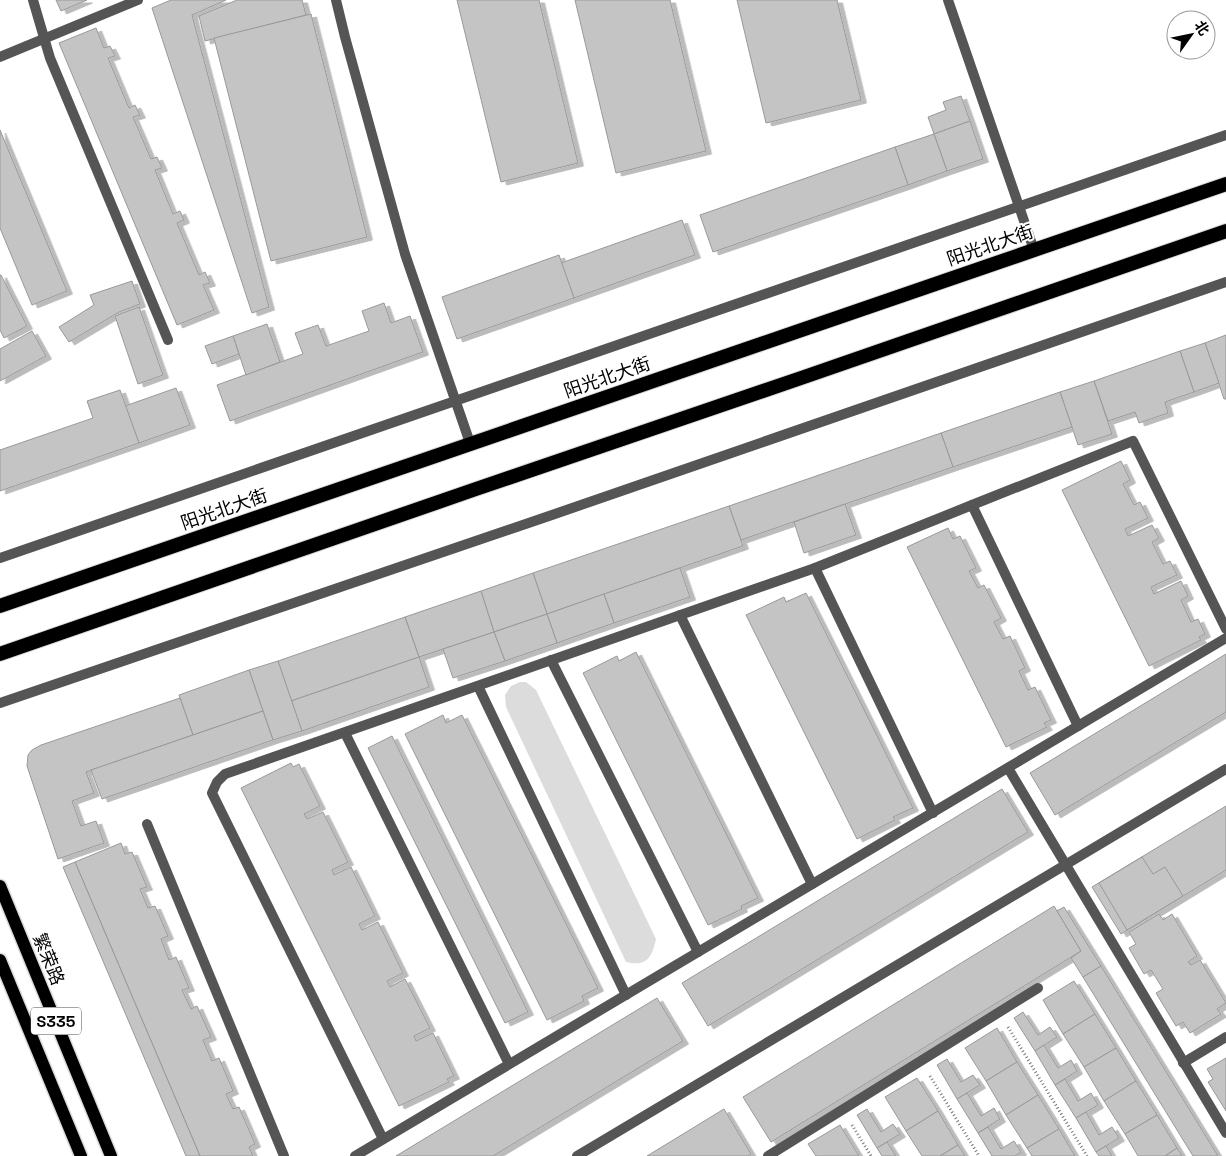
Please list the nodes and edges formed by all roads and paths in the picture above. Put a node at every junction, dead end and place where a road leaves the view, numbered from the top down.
1 (33, 0) edge
2 (138, 0) edge
3 (336, 0) edge
4 (948, 0) edge
5 (45, 39) junction
6 (0, 57) edge
7 (1226, 134) edge
8 (1226, 184) edge
9 (1018, 206) junction
10 (1226, 232) edge
11 (1034, 250) junction
12 (1226, 282) edge
13 (168, 340) dead end
14 (455, 401) junction
15 (470, 443) junction
16 (972, 504) junction
17 (0, 558) edge
18 (815, 568) junction
19 (0, 606) edge
20 (680, 615) junction
21 (1226, 629) edge
22 (1226, 638) edge
23 (0, 654) edge
24 (551, 660) junction
25 (478, 686) junction
26 (0, 703) edge
27 (1078, 726) junction
28 (345, 732) junction
29 (1008, 768) junction
30 (1226, 769) edge
31 (933, 813) junction
32 (147, 824) dead end
33 (1065, 865) junction
34 (812, 884) junction
35 (0, 886) edge
36 (698, 952) junction
37 (0, 960) edge
38 (1038, 988) dead end
39 (626, 995) junction
40 (999, 1012) junction
41 (1226, 1037) edge
42 (921, 1060) junction
43 (1183, 1063) junction
44 (509, 1064) junction
45 (842, 1109) junction
46 (1226, 1132) edge
47 (383, 1139) junction
48 (81, 1156) edge
49 (110, 1156) edge
50 (284, 1156) edge
51 (355, 1156) edge
52 (577, 1156) edge
53 (768, 1156) edge
54 (871, 1156) edge
55 (979, 1156) edge
56 (1088, 1156) edge

1 - 5 street
2 - 5 street
3 - 14 street
4 - 9 street
5 - 6 street
5 - 13 street
7 - 9 street
8 - 11 highway, 阳光北大街
9 - 11 street
9 - 14 street
10 - 23 highway
11 - 15 highway, 阳光北大街
12 - 26 street
14 - 15 street
14 - 17 street
15 - 19 highway, 阳光北大街
16 - 18 street
16 - 21 street
16 - 27 street
18 - 20 street
18 - 31 street
20 - 24 street
20 - 34 street
22 - 27 street
24 - 25 street
24 - 36 street
25 - 28 street
25 - 39 street
27 - 29 street
28 - 44 street
28 - 47 street
29 - 31 street
29 - 33 street
30 - 33 street
31 - 34 street
32 - 50 street
33 - 43 street
33 - 52 street
34 - 36 street
35 - 49 main road, 繁荣路 / S335
36 - 39 street
37 - 48 main road, S335
38 - 40 street
39 - 44 street
40 - 42 street
40 - 56 path
41 - 43 street
42 - 45 street
42 - 55 path
43 - 46 street
44 - 47 street
45 - 53 street
45 - 54 path
47 - 51 street

